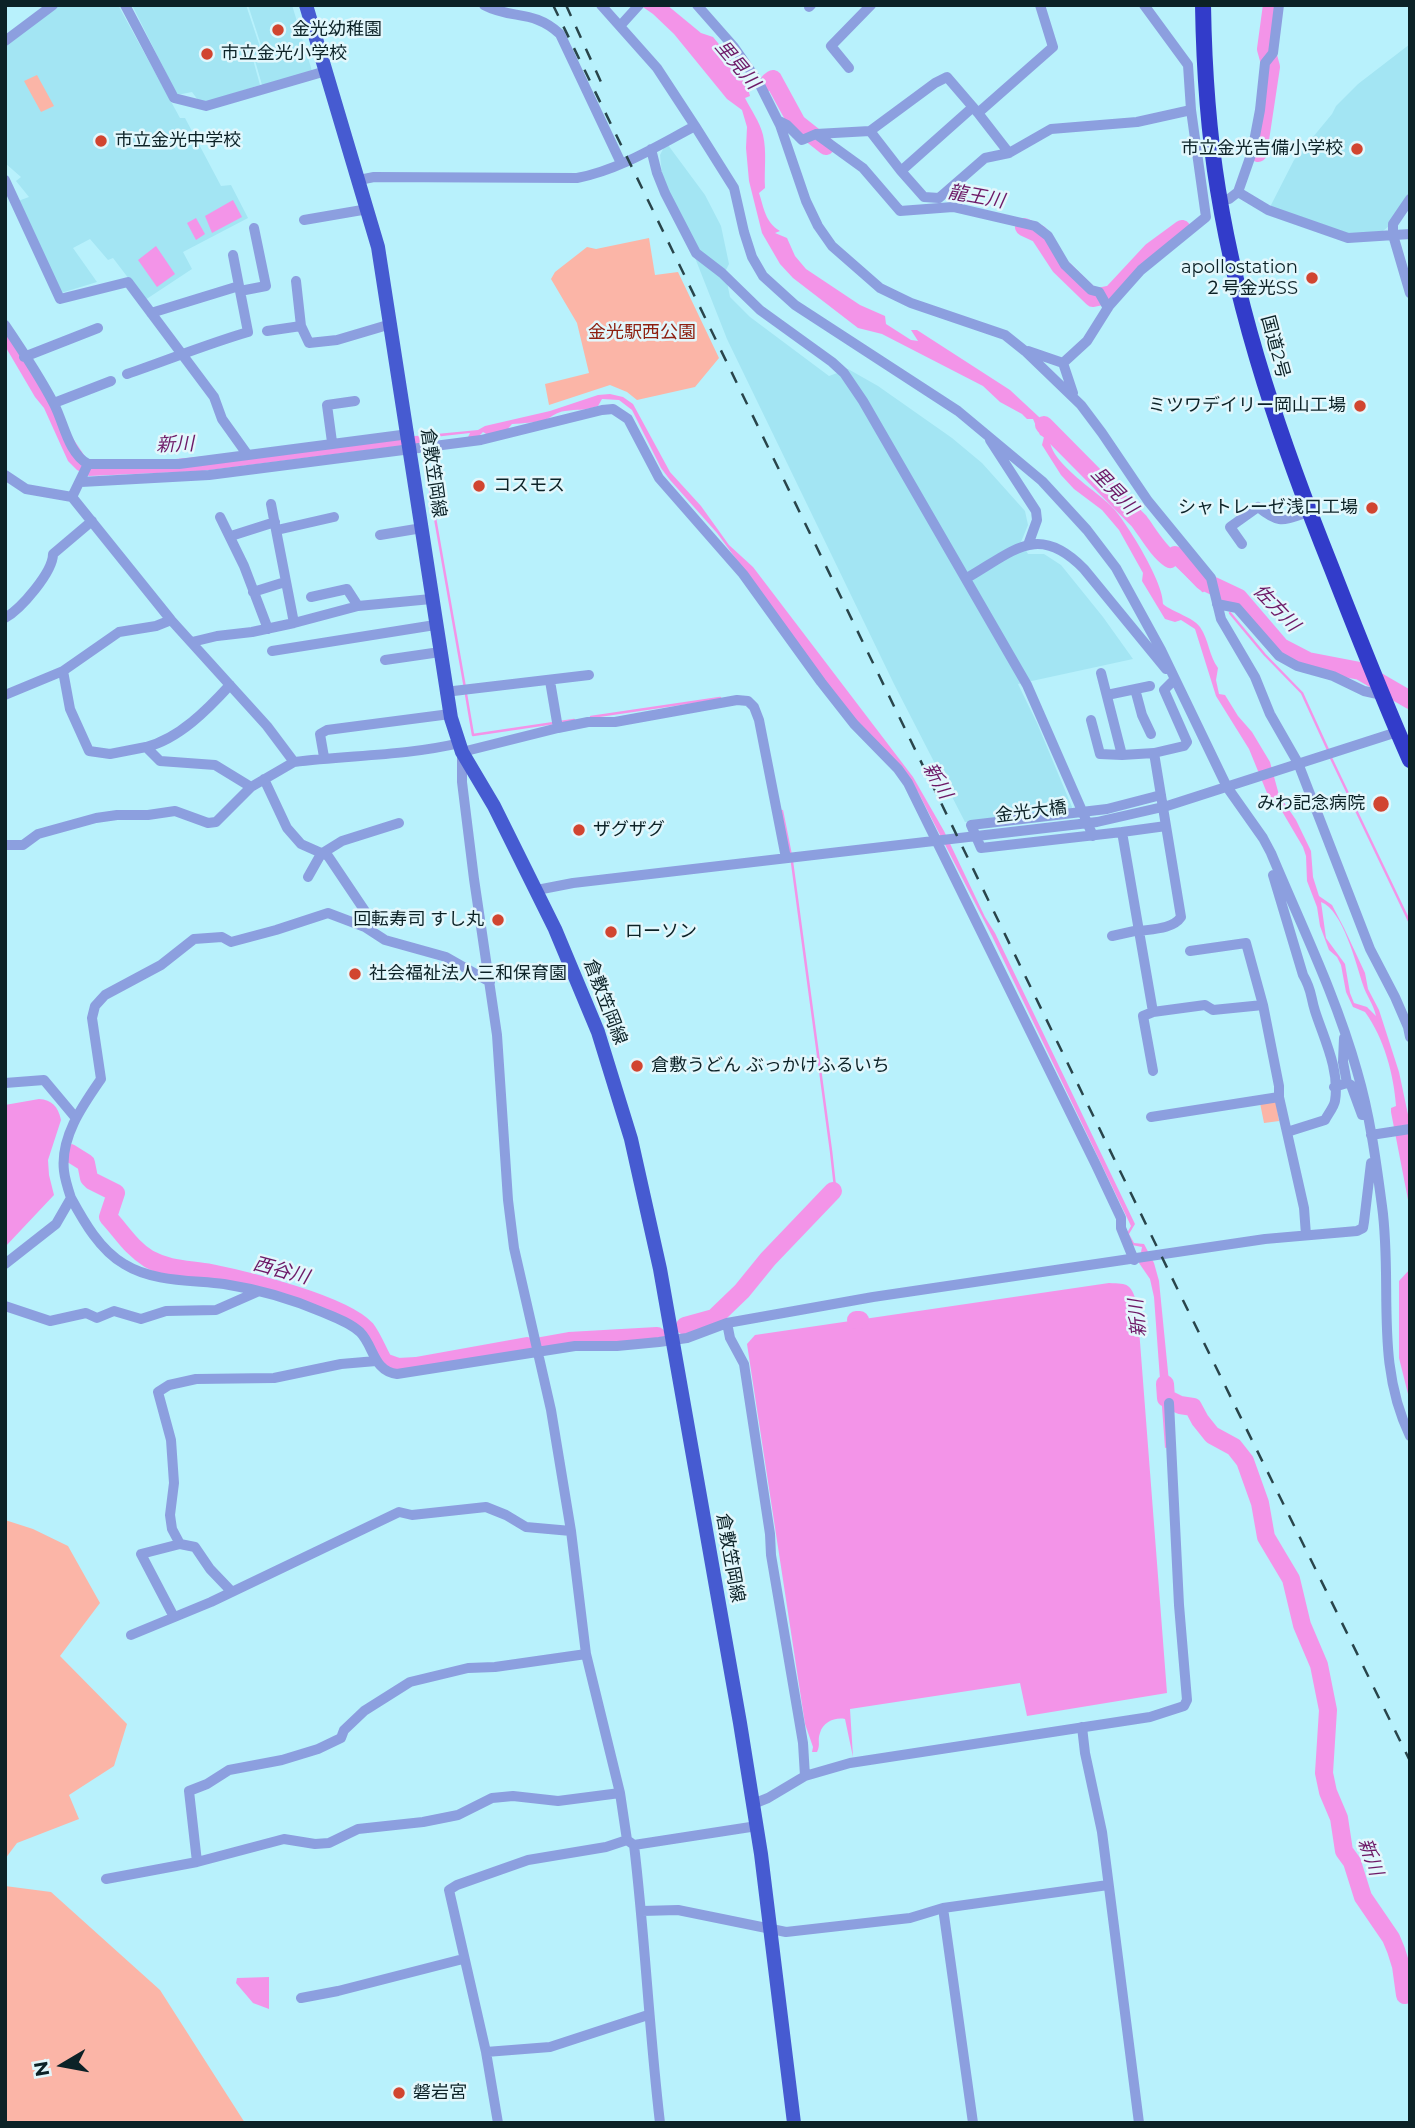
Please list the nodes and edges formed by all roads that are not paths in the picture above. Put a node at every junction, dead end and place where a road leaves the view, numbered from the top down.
1 (53, 5) edge
2 (125, 5) edge
3 (306, 5) edge
4 (484, 5) edge
5 (601, 5) edge
6 (639, 5) edge
7 (697, 5) edge
8 (871, 5) edge
9 (1040, 5) edge
10 (1144, 5) edge
11 (1203, 5) edge
12 (1279, 5) edge
13 (620, 26) junction
14 (5, 41) edge
15 (849, 68) dead end
16 (326, 71) junction
17 (976, 110) junction
18 (1191, 110) junction
19 (779, 121) junction
20 (695, 126) junction
21 (870, 131) junction
22 (816, 134) junction
23 (651, 149) junction
24 (1009, 153) junction
25 (621, 163) junction
26 (901, 171) junction
27 (5, 180) edge
28 (359, 180) junction
29 (1410, 200) edge
30 (368, 209) junction
31 (304, 220) dead end
32 (254, 228) dead end
33 (1410, 234) edge
34 (1394, 235) junction
35 (233, 255) dead end
36 (296, 281) dead end
37 (239, 289) junction
38 (1410, 293) edge
39 (1103, 301) junction
40 (151, 313) junction
41 (391, 324) junction
42 (5, 325) edge
43 (301, 326) junction
44 (98, 328) dead end
45 (267, 331) dead end
46 (1025, 351) junction
47 (183, 355) junction
48 (24, 357) junction
49 (1063, 363) junction
50 (127, 374) dead end
51 (111, 381) dead end
52 (1075, 399) junction
53 (355, 401) dead end
54 (54, 403) junction
55 (408, 434) junction
56 (989, 438) junction
57 (332, 442) junction
58 (411, 449) junction
59 (247, 454) junction
60 (88, 464) junction
61 (5, 475) edge
62 (81, 482) junction
63 (72, 497) junction
64 (271, 504) dead end
65 (1309, 512) junction
66 (220, 517) dead end
67 (334, 517) dead end
68 (92, 521) junction
69 (276, 526) junction
70 (422, 528) junction
71 (380, 534) dead end
72 (231, 536) junction
73 (1242, 544) dead end
74 (1028, 545) junction
75 (967, 578) junction
76 (285, 582) junction
77 (253, 592) junction
78 (311, 597) dead end
79 (431, 598) junction
80 (1216, 599) junction
81 (358, 606) junction
82 (5, 618) edge
83 (171, 621) junction
84 (294, 623) junction
85 (435, 625) junction
86 (268, 629) junction
87 (192, 642) junction
88 (272, 651) dead end
89 (440, 652) junction
90 (385, 660) dead end
91 (63, 671) junction
92 (1101, 673) dead end
93 (589, 676) dead end
94 (1174, 680) junction
95 (550, 681) junction
96 (230, 685) junction
97 (1150, 686) dead end
98 (1135, 689) junction
99 (445, 692) junction
100 (1381, 693) junction
101 (5, 695) edge
102 (1107, 695) junction
103 (450, 714) junction
104 (1091, 720) dead end
105 (557, 724) junction
106 (1404, 731) edge
107 (1151, 734) dead end
108 (146, 747) junction
109 (461, 748) junction
110 (1154, 753) junction
111 (1122, 755) junction
112 (324, 757) junction
113 (1410, 760) edge
114 (294, 762) junction
115 (1298, 763) junction
116 (264, 779) junction
117 (1232, 786) junction
118 (251, 787) junction
119 (1161, 795) junction
120 (1082, 813) junction
121 (399, 823) dead end
122 (1166, 826) junction
123 (1122, 832) junction
124 (1093, 836) junction
125 (5, 845) edge
126 (1271, 853) junction
127 (321, 854) junction
128 (790, 857) junction
129 (308, 877) dead end
130 (537, 890) junction
131 (365, 927) junction
132 (1139, 931) junction
133 (1112, 936) dead end
134 (1189, 951) dead end
135 (490, 982) junction
136 (1263, 1005) junction
137 (1153, 1012) junction
138 (1345, 1034) junction
139 (1410, 1037) edge
140 (1153, 1070) dead end
141 (5, 1083) edge
142 (1347, 1083) junction
143 (1334, 1087) junction
144 (1279, 1097) junction
145 (75, 1117) junction
146 (1151, 1117) dead end
147 (1410, 1129) edge
148 (1287, 1132) junction
149 (1371, 1132) junction
150 (1373, 1149) junction
151 (71, 1198) junction
152 (1306, 1235) junction
153 (1133, 1260) junction
154 (5, 1264) edge
155 (257, 1292) junction
156 (5, 1306) edge
157 (727, 1323) junction
158 (673, 1340) junction
159 (537, 1352) junction
160 (376, 1361) junction
161 (1169, 1403) dead end
162 (1410, 1436) edge
163 (571, 1531) junction
164 (180, 1544) junction
165 (232, 1592) junction
166 (174, 1617) junction
167 (131, 1635) dead end
168 (586, 1654) junction
169 (1082, 1727) junction
170 (805, 1776) junction
171 (620, 1793) junction
172 (753, 1804) junction
173 (757, 1826) junction
174 (631, 1842) junction
175 (197, 1862) junction
176 (106, 1879) dead end
177 (1108, 1885) junction
178 (943, 1908) junction
179 (642, 1910) junction
180 (769, 1929) junction
181 (463, 1959) junction
182 (301, 1998) dead end
183 (648, 2015) junction
184 (486, 2052) junction
185 (498, 2123) edge
186 (660, 2123) edge
187 (794, 2123) edge
188 (973, 2123) edge
189 (1139, 2123) edge

1 - 14 street
2 - 16 street
3 - 16 main road, 倉敷笠岡線
4 - 25 street
5 - 13 street
6 - 13 street
7 - 19 street
8 - 15 street
9 - 17 street
10 - 18 street
11 - 65 highway, 国道2号
12 - 34 street
13 - 20 street
16 - 28 main road, 倉敷笠岡線
17 - 21 street
17 - 24 street
17 - 26 street
18 - 24 street
18 - 39 street
19 - 22 street
19 - 46 street
20 - 23 street
20 - 56 street
21 - 22 street
21 - 26 street
22 - 39 street
23 - 25 street
23 - 75 street
24 - 26 street
25 - 28 street
27 - 40 street
28 - 30 main road, 倉敷笠岡線
29 - 34 street
30 - 31 street
30 - 41 main road, 倉敷笠岡線
32 - 37 street
33 - 34 street
34 - 38 street
35 - 37 street
36 - 43 street
37 - 40 street
37 - 47 street
39 - 49 street
40 - 47 street
41 - 43 street
41 - 55 main road, 倉敷笠岡線
42 - 48 street
43 - 45 street
44 - 48 street
46 - 49 street
46 - 52 street
47 - 50 street
47 - 59 street
48 - 54 street
49 - 52 street
51 - 54 street
52 - 80 street
53 - 57 street
54 - 60 street
55 - 57 street
55 - 58 main road, 倉敷笠岡線
56 - 74 street
56 - 94 street
57 - 59 street
58 - 62 street
58 - 70 main road, 倉敷笠岡線
58 - 153 street
59 - 60 street
60 - 62 street
61 - 63 street
62 - 63 street
63 - 68 street
64 - 69 street
65 - 73 street
65 - 100 highway, 国道2号
66 - 72 street
67 - 69 street
68 - 82 street
68 - 83 street
69 - 72 street
69 - 76 street
70 - 71 street
70 - 79 main road, 倉敷笠岡線
72 - 77 street
74 - 75 street
74 - 94 street
75 - 120 street
76 - 77 street
76 - 84 street
77 - 86 street
78 - 81 street
79 - 81 street
79 - 85 main road, 倉敷笠岡線
80 - 100 street
80 - 115 street
81 - 84 street
83 - 87 street
83 - 91 street
84 - 86 street
85 - 88 street
85 - 89 main road, 倉敷笠岡線
86 - 87 street
87 - 96 street
89 - 90 street
89 - 99 main road, 倉敷笠岡線
91 - 101 street
91 - 108 street
92 - 102 street
93 - 95 street
94 - 110 street
94 - 117 street
95 - 99 street
95 - 105 street
96 - 108 street
96 - 114 street
97 - 98 street
98 - 102 street
98 - 107 street
99 - 103 main road, 倉敷笠岡線
100 - 106 highway, 国道2号
102 - 111 street
103 - 109 main road, 倉敷笠岡線
103 - 112 street
104 - 111 street
105 - 109 street
105 - 128 street
106 - 113 highway, 国道2号
106 - 115 street, 金光大橋
108 - 118 street
109 - 112 street
109 - 130 main road, 倉敷笠岡線
109 - 135 street
110 - 111 street
110 - 119 street
112 - 114 street
114 - 116 street
115 - 117 street, 金光大橋
115 - 139 street
116 - 118 street
116 - 127 street
117 - 126 street
117 - 128 street, 金光大橋
118 - 125 street
119 - 120 street
119 - 122 street
120 - 124 street
120 - 124 street
121 - 127 street
122 - 123 street
122 - 132 street
123 - 124 street
123 - 132 street
126 - 138 street
126 - 143 street
127 - 129 street
127 - 131 street
128 - 130 street, 金光大橋
130 - 158 main road, 倉敷笠岡線
131 - 135 street
131 - 145 street
132 - 133 street
132 - 137 street
134 - 136 street
135 - 159 street
136 - 137 street
136 - 144 street
137 - 140 street
138 - 142 street
138 - 149 street
141 - 145 street
142 - 143 street
142 - 149 street
143 - 148 street
144 - 146 street
144 - 148 street
145 - 151 street
147 - 149 street
148 - 152 street
149 - 150 street
150 - 152 street
150 - 162 street
151 - 154 street
151 - 155 street
152 - 153 street
153 - 157 street
155 - 156 street
155 - 160 street
157 - 158 street
157 - 170 street
158 - 159 street
158 - 172 main road, 倉敷笠岡線
159 - 160 street
159 - 163 street
160 - 164 street
161 - 169 street
163 - 165 street
163 - 168 street
164 - 165 street
164 - 166 street
165 - 166 street
166 - 167 street
168 - 171 street
168 - 175 street
169 - 170 street
169 - 177 street
170 - 172 street
171 - 174 street
171 - 175 street
172 - 173 main road, 倉敷笠岡線
173 - 174 street
173 - 180 main road, 倉敷笠岡線
174 - 179 street
174 - 181 street
175 - 176 street
177 - 178 street
177 - 189 street
178 - 180 street
178 - 188 street
179 - 180 street
179 - 183 street
180 - 187 main road, 倉敷笠岡線
181 - 182 street
181 - 184 street
183 - 184 street
183 - 186 street
184 - 185 street

